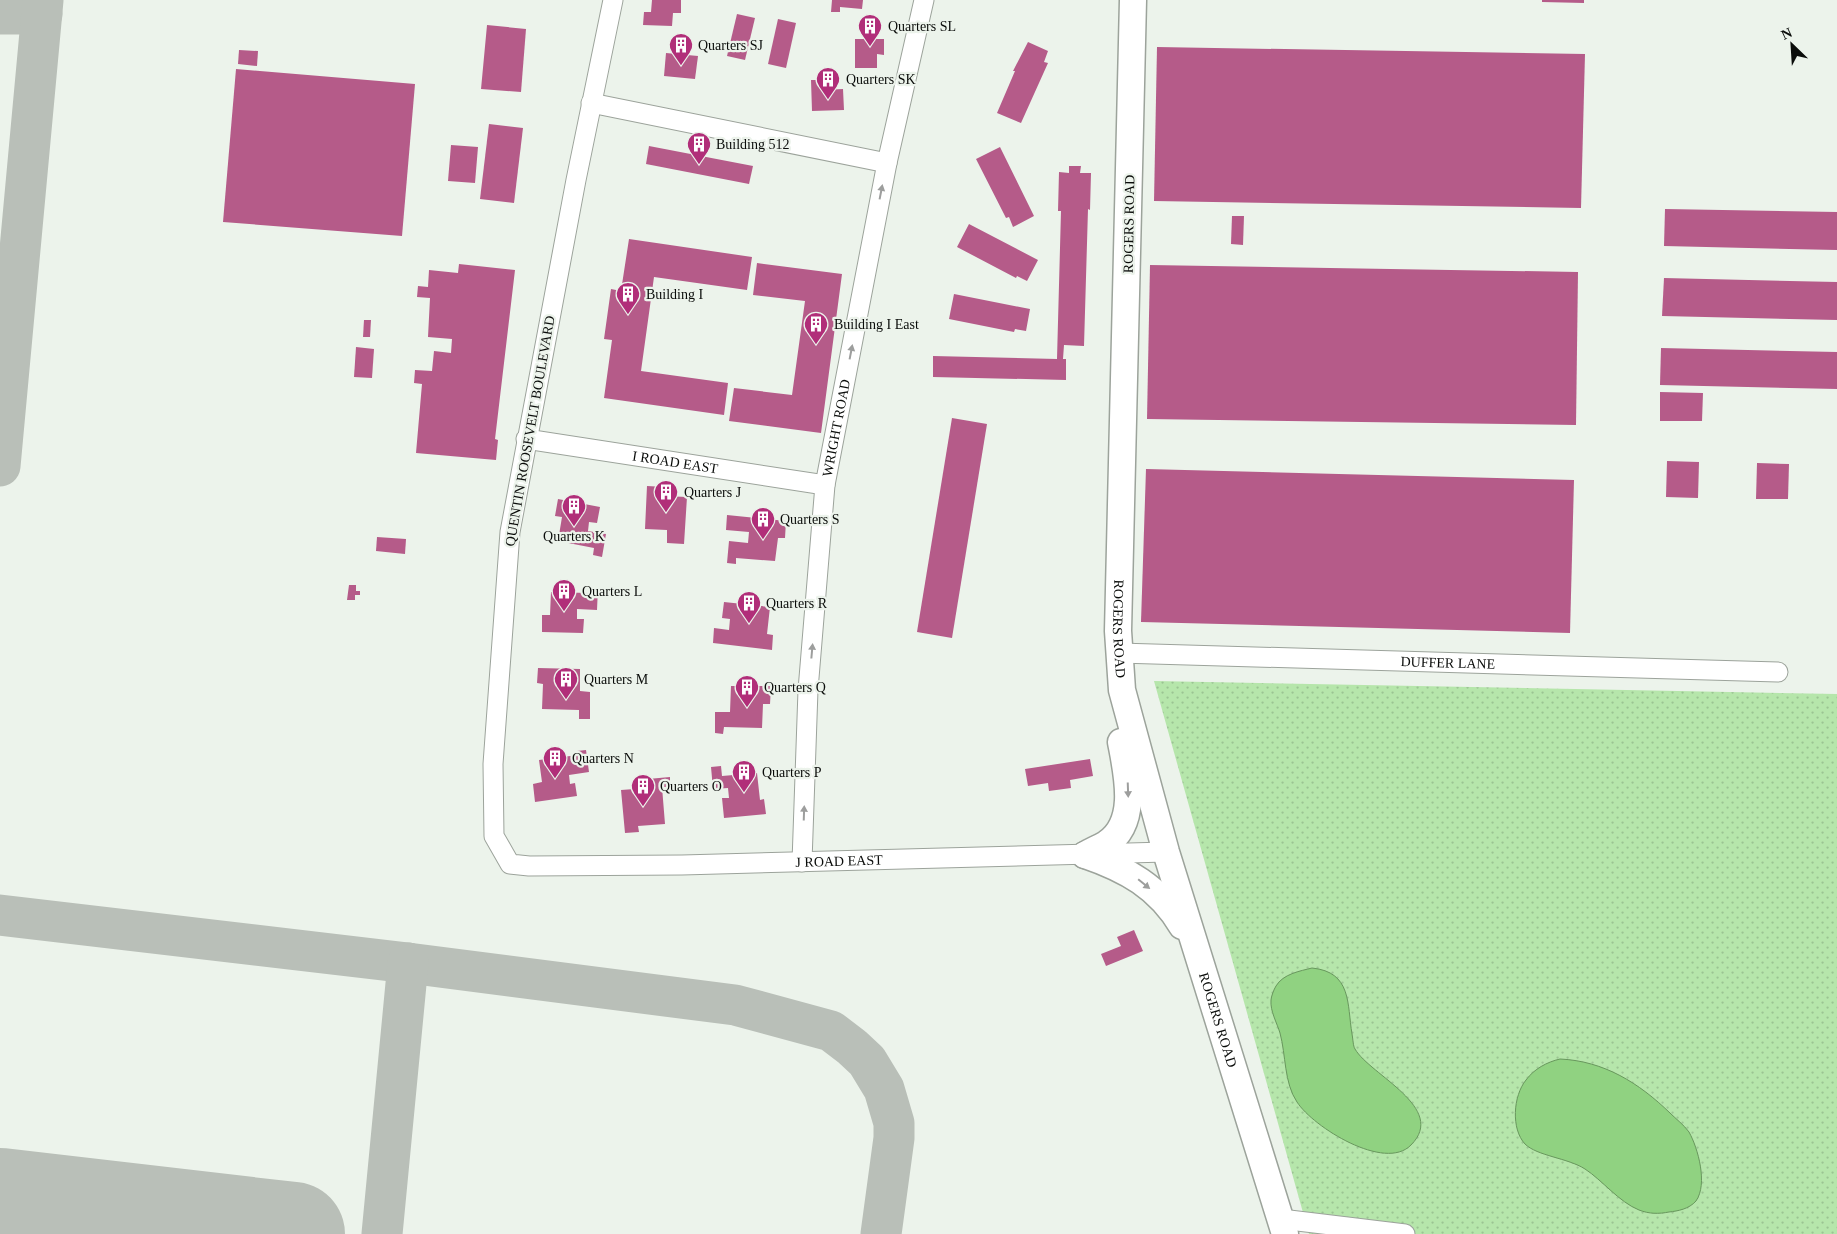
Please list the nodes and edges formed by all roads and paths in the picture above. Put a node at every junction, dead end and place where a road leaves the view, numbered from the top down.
1 (614, 0) edge
2 (924, 0) edge
3 (1133, 0) edge
4 (591, 103) junction
5 (887, 163) junction
6 (526, 439) junction
7 (825, 485) junction
8 (1119, 653) junction
9 (1778, 672) dead end
10 (1122, 690) junction
11 (1166, 852) junction
12 (1085, 855) junction
13 (802, 862) junction
14 (510, 864) joint
15 (1196, 948) junction
16 (1283, 1227) edge
17 (1405, 1234) edge

1 - 4 street, QUENTIN ROOSEVELT BOULEVARD
2 - 5 street, WRIGHT ROAD
3 - 8 street, ROGERS ROAD
4 - 5 street
4 - 6 street, QUENTIN ROOSEVELT BOULEVARD
7 -> 5 street, WRIGHT ROAD
6 - 7 street, I ROAD EAST
6 - 14 street, QUENTIN ROOSEVELT BOULEVARD
13 -> 7 street, WRIGHT ROAD
8 - 9 street, DUFFER LANE
8 - 10 street, ROGERS ROAD
10 - 11 street, ROGERS ROAD
10 -> 12 street
11 - 12 street, J ROAD EAST
11 - 15 street, ROGERS ROAD
12 - 13 street, J ROAD EAST
12 -> 15 street
13 - 14 street, J ROAD EAST
15 - 16 street, ROGERS ROAD
16 - 17 street

